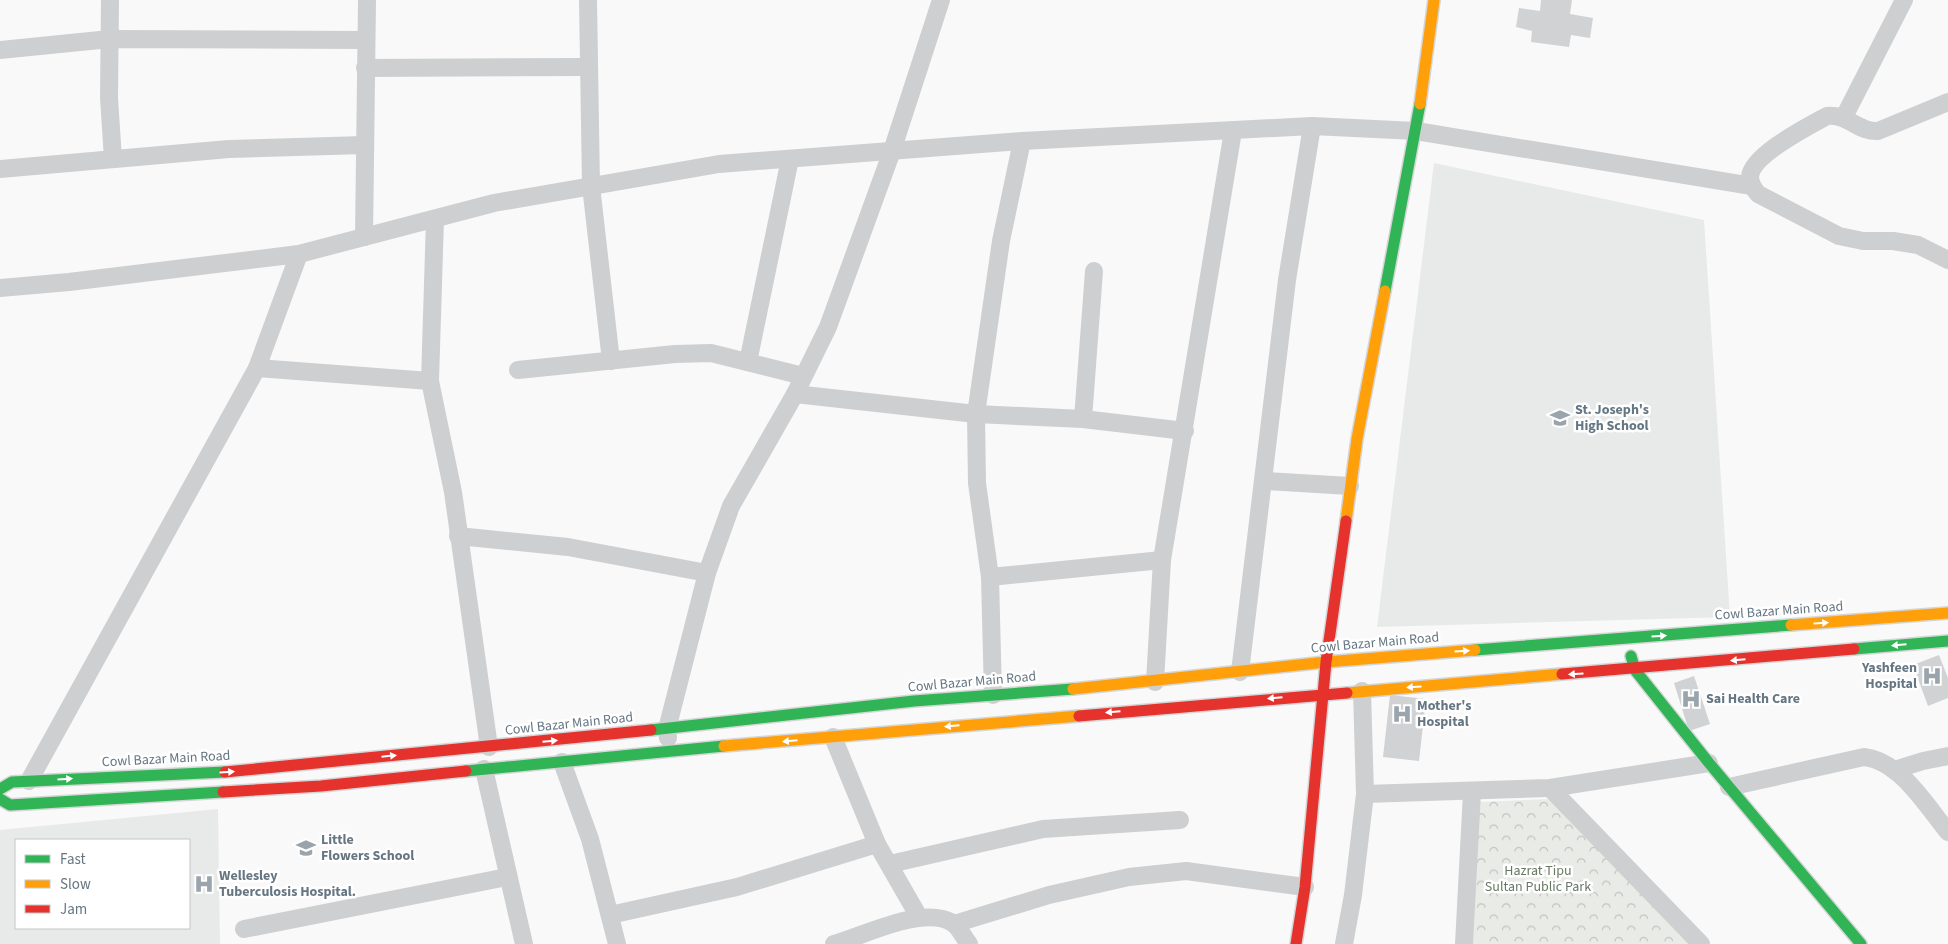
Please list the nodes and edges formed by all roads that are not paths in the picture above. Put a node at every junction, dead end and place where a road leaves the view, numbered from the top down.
1 (110, 0) edge
2 (367, 0) edge
3 (588, 0) edge
4 (941, 0) edge
5 (1434, 0) edge
6 (1904, 0) edge
7 (110, 39) junction
8 (365, 40) junction
9 (0, 50) edge
10 (588, 67) junction
11 (365, 68) junction
12 (1948, 102) edge
13 (1844, 117) junction
14 (1312, 126) junction
15 (1232, 131) junction
16 (1416, 131) junction
17 (1022, 141) junction
18 (364, 145) junction
19 (892, 151) junction
20 (113, 159) junction
21 (790, 159) junction
22 (0, 169) edge
23 (591, 186) junction
24 (1752, 186) junction
25 (435, 218) junction
26 (364, 237) junction
27 (299, 254) junction
28 (1948, 260) edge
29 (1094, 271) dead end
30 (0, 288) edge
31 (611, 361) junction
32 (748, 362) junction
33 (257, 368) junction
34 (518, 370) dead end
35 (803, 376) junction
36 (430, 381) junction
37 (795, 394) junction
38 (976, 414) junction
39 (1083, 419) junction
40 (1184, 430) junction
41 (1264, 481) junction
42 (1350, 486) junction
43 (458, 536) junction
44 (1162, 560) junction
45 (707, 573) junction
46 (990, 577) junction
47 (1948, 613) edge
48 (1625, 638) junction
49 (1948, 641) edge
50 (1326, 662) junction
51 (1635, 670) junction
52 (1240, 672) junction
53 (1155, 682) junction
54 (1362, 691) junction
55 (1324, 694) junction
56 (993, 695) junction
57 (667, 729) junction
58 (833, 737) junction
59 (489, 747) junction
60 (670, 751) junction
61 (1948, 756) edge
62 (562, 762) junction
63 (1709, 763) junction
64 (484, 769) junction
65 (1894, 770) junction
66 (29, 781) junction
67 (1729, 787) junction
68 (1550, 788) junction
69 (0, 789) edge
70 (1472, 792) junction
71 (1365, 794) junction
72 (0, 799) edge
73 (1180, 820) dead end
74 (1948, 832) edge
75 (877, 844) junction
76 (890, 864) junction
77 (507, 877) junction
78 (1305, 887) junction
79 (610, 915) junction
80 (919, 917) junction
81 (954, 924) junction
82 (244, 929) dead end
83 (524, 944) edge
84 (617, 944) edge
85 (834, 944) edge
86 (969, 944) edge
87 (1296, 944) edge
88 (1344, 944) edge
89 (1464, 944) edge
90 (1701, 944) edge
91 (1861, 944) edge

1 - 7 street
2 - 8 street
3 - 10 street
4 - 19 street
5 - 16 street
6 - 13 street
7 - 8 street
7 - 9 street
7 - 20 street
8 - 11 street
10 - 11 street
10 - 23 street
11 - 18 street
12 - 13 street
13 - 24 street
14 - 15 street
14 - 16 street
14 - 41 street
15 - 17 street
15 - 40 street
16 - 24 street
16 - 42 street
17 - 19 street
17 - 38 street
18 - 20 street
18 - 26 street
19 - 21 street
19 - 35 street
20 - 22 street
21 - 23 street
21 - 32 street
23 - 25 street
23 - 31 street
24 - 28 street
25 - 26 street
25 - 36 street
26 - 27 street
27 - 30 street
27 - 33 street
29 - 39 street
31 - 32 street
31 - 34 street
32 - 35 street
33 - 36 street
33 - 66 street
35 - 37 street
36 - 43 street
37 - 38 street
37 - 45 street
38 - 39 street
38 - 46 street
39 - 40 street
40 - 44 street
41 - 42 street
41 - 52 street
42 - 50 street
43 - 45 street
43 - 59 street
44 - 46 street
44 - 53 street
45 - 57 street
46 - 56 street
48 -> 47 street, Cowl Bazar Main Road
50 -> 48 street, Cowl Bazar Main Road
48 - 51 street
49 -> 51 street
50 - 52 street, Cowl Bazar Main Road
50 - 55 street
51 -> 54 street
51 - 63 street
52 - 53 street, Cowl Bazar Main Road
53 - 56 street, Cowl Bazar Main Road
54 - 55 street
54 - 71 street
55 -> 58 street
55 - 78 street
56 - 57 street, Cowl Bazar Main Road
59 -> 57 street, Cowl Bazar Main Road
57 - 60 street
58 -> 60 street
58 - 75 street
66 -> 59 street, Cowl Bazar Main Road
60 - 62 street
61 - 65 street
62 - 64 street
62 - 79 street
63 - 67 street
63 - 68 street
64 - 72 street
64 - 77 street
65 - 67 street
65 - 74 street
66 - 69 street, Cowl Bazar Main Road
67 - 91 street
68 - 70 street
68 - 90 street
70 - 71 street
70 - 89 street
71 - 88 street
73 - 76 street
75 - 76 street
75 - 79 street
76 - 80 street
77 - 82 street
77 - 83 street
78 - 81 street
78 - 87 street
79 - 84 street
80 - 81 street
80 - 85 street
81 - 86 street

